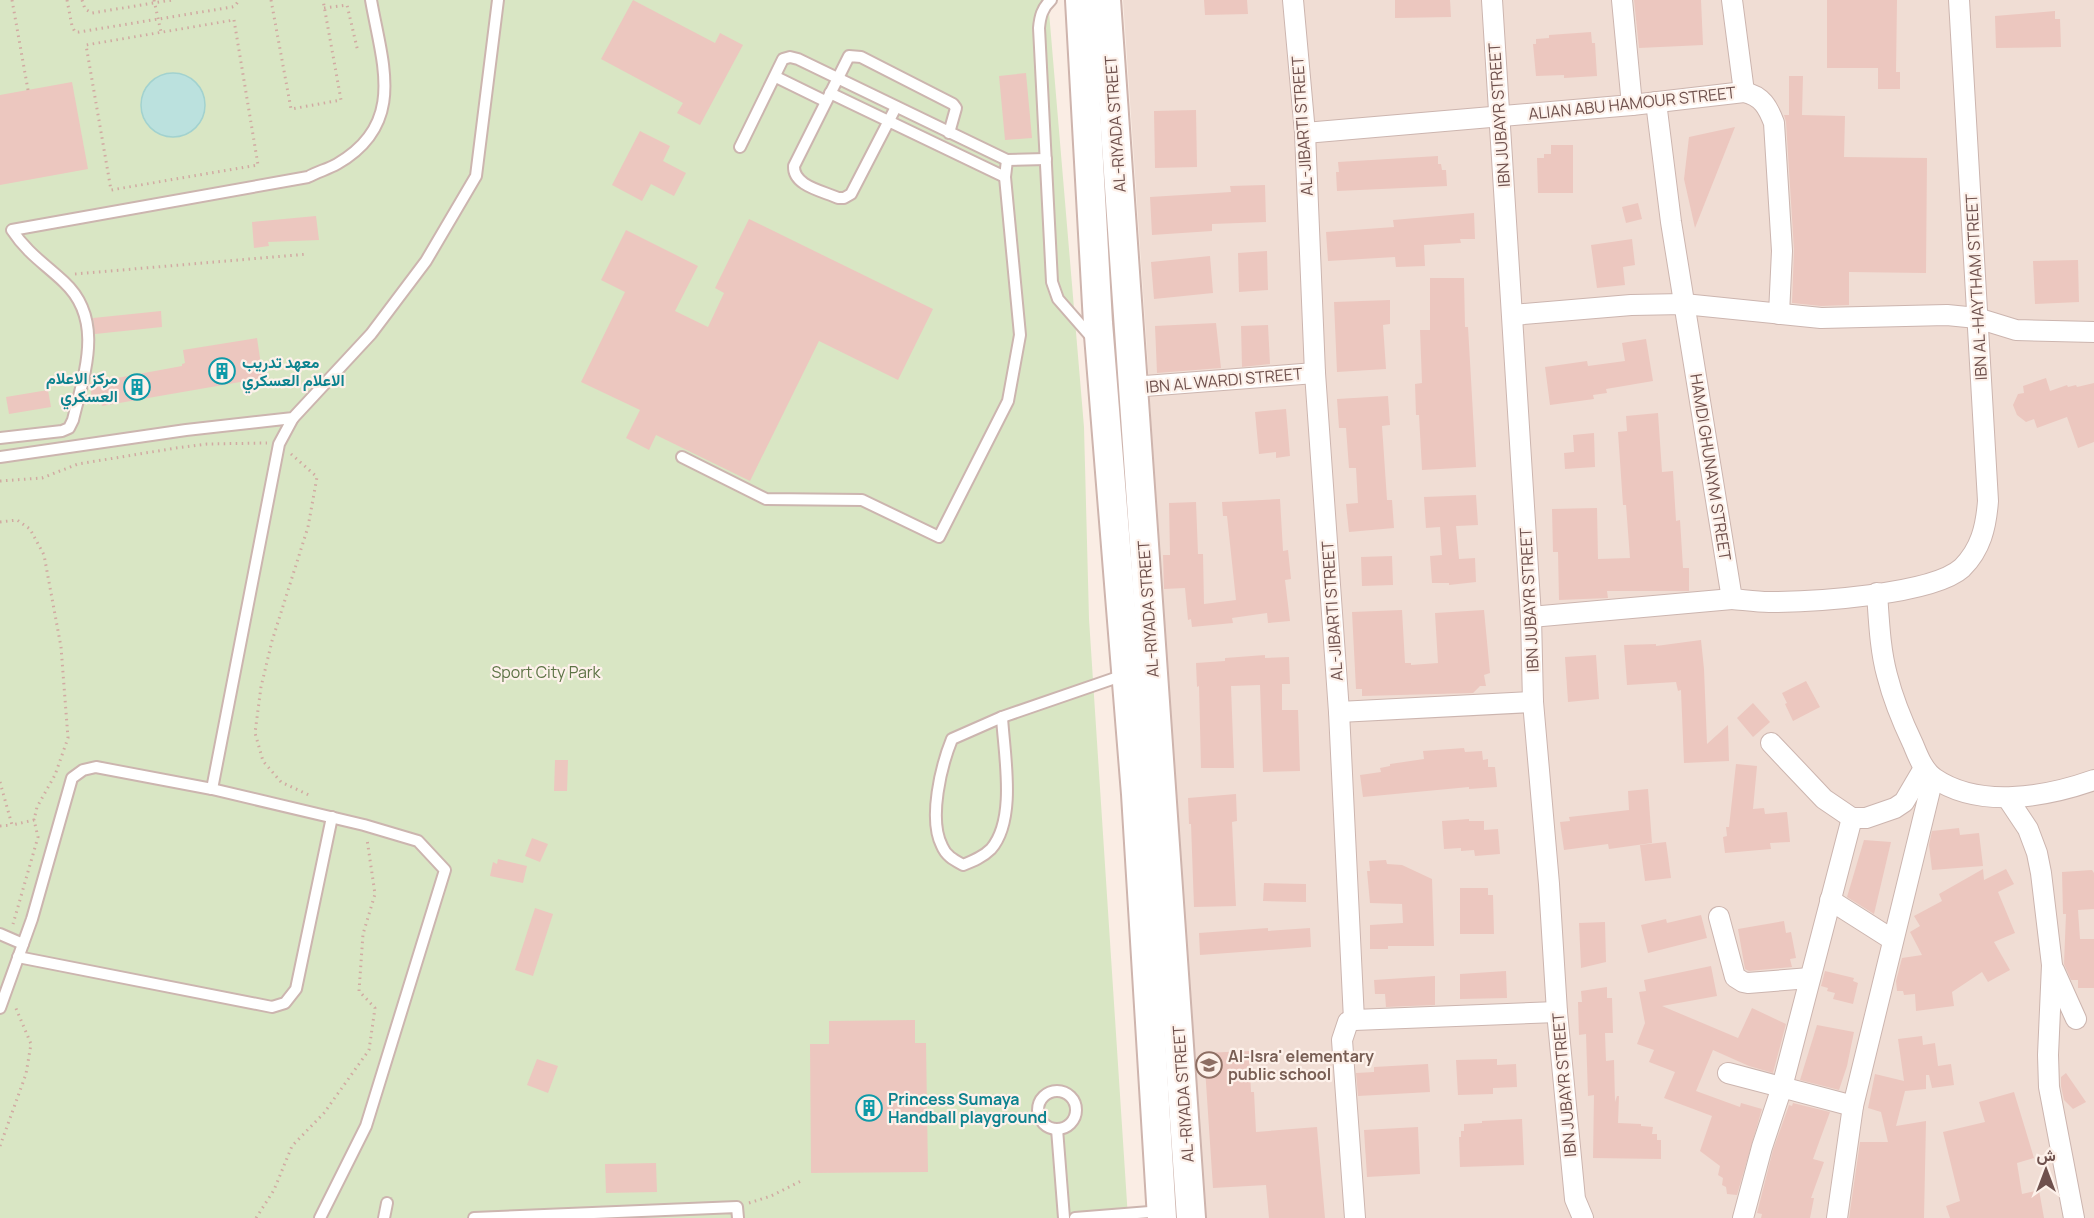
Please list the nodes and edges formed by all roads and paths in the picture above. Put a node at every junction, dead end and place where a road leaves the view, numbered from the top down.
1 (12, 0) edge
2 (67, 0) edge
3 (82, 0) edge
4 (172, 0) edge
5 (239, 0) edge
6 (271, 0) edge
7 (323, 0) edge
8 (370, 0) edge
9 (498, 0) edge
10 (1080, 0) edge
11 (1106, 0) edge
12 (1293, 0) edge
13 (1492, 0) edge
14 (1622, 0) edge
15 (1732, 0) edge
16 (1959, 0) edge
17 (155, 1) edge
18 (1045, 1) edge
19 (324, 8) junction
20 (158, 20) junction
21 (161, 32) junction
22 (358, 51) dead end
23 (776, 77) junction
24 (837, 78) junction
25 (28, 90) dead end
26 (1743, 92) junction
27 (828, 97) junction
28 (1656, 102) junction
29 (1632, 105) junction
30 (896, 107) junction
31 (1499, 116) junction
32 (889, 122) junction
33 (949, 132) junction
34 (1305, 132) junction
35 (740, 147) dead end
36 (1046, 159) junction
37 (1006, 160) junction
38 (1005, 177) junction
39 (308, 254) dead end
40 (56, 276) junction
41 (1684, 304) junction
42 (1779, 314) junction
43 (1513, 315) junction
44 (1977, 318) junction
45 (2094, 332) edge
46 (1100, 347) junction
47 (1315, 373) junction
48 (1132, 387) junction
49 (293, 418) junction
50 (0, 438) edge
51 (279, 444) junction
52 (0, 456) edge
53 (682, 456) dead end
54 (317, 477) dead end
55 (0, 481) edge
56 (0, 522) edge
57 (1877, 593) junction
58 (1732, 599) junction
59 (1530, 617) junction
60 (1127, 674) junction
61 (1533, 702) junction
62 (1339, 712) junction
63 (1002, 717) junction
64 (1771, 743) dead end
65 (1929, 773) junction
66 (2094, 780) edge
67 (0, 782) edge
68 (212, 789) junction
69 (2008, 799) junction
70 (332, 817) junction
71 (1852, 818) junction
72 (34, 820) junction
73 (12, 825) junction
74 (0, 826) edge
75 (1830, 900) junction
76 (1170, 906) junction
77 (1142, 907) junction
78 (1719, 917) dead end
79 (4, 935) edge
80 (1893, 940) junction
81 (23, 944) junction
82 (18, 957) junction
83 (2052, 965) junction
84 (1810, 978) junction
85 (6, 990) junction
86 (0, 1008) edge
87 (1557, 1012) junction
88 (2076, 1019) dead end
89 (1354, 1020) junction
90 (1728, 1073) dead end
91 (1782, 1087) junction
92 (1853, 1106) junction
93 (1057, 1129) dead end
94 (0, 1146) edge
95 (803, 1180) dead end
96 (1575, 1199) junction
97 (387, 1203) dead end
98 (737, 1212) edge
99 (1162, 1215) edge
100 (320, 1218) edge
101 (384, 1218) edge
102 (474, 1218) edge
103 (1064, 1218) edge
104 (1075, 1218) edge
105 (1191, 1218) edge
106 (1356, 1218) edge
107 (1568, 1218) edge
108 (1583, 1218) edge
109 (1743, 1218) edge
110 (1837, 1218) edge
111 (2074, 1218) edge

1 - 25 path
2 - 20 path
3 - 17 path
4 - 17 path
5 - 20 path
6 - 19 path
7 - 19 path
8 - 40 lane
9 - 49 lane
10 - 46 main road, AL-RIYADA STREET
11 - 48 main road, AL-RIYADA STREET
12 - 34 street, AL-JIBARTI STREET
13 - 31 street, IBN JUBAYR STREET
14 - 29 street
15 - 26 street, ALIAN ABU HAMOUR STREET
16 - 44 street, IBN AL-HAYTHAM STREET
17 - 20 path
18 - 36 lane
19 - 22 path
20 - 21 path
21 - 21 path
23 - 24 lane
23 - 27 lane
23 - 35 lane
24 - 27 lane
24 - 30 lane
24 - 33 lane
26 - 28 street, ALIAN ABU HAMOUR STREET
26 - 42 street, ALIAN ABU HAMOUR STREET
27 - 32 lane
27 - 32 lane
28 - 29 street, ALIAN ABU HAMOUR STREET
28 - 41 street, HAMDI GHUNAYM STREET
29 - 31 street, ALIAN ABU HAMOUR STREET
30 - 32 lane
30 - 33 lane
31 - 34 street, ALIAN ABU HAMOUR STREET
31 - 43 street, IBN JUBAYR STREET
32 - 38 lane
33 - 37 lane
34 - 47 street, AL-JIBARTI STREET
36 - 37 lane
36 - 46 lane
37 - 38 lane
38 - 53 lane
39 - 40 path
40 - 50 lane
41 - 42 street
41 - 43 street
41 - 58 street, HAMDI GHUNAYM STREET
42 - 44 street
43 - 59 street, IBN JUBAYR STREET
44 - 45 street
44 - 57 street, IBN AL-HAYTHAM STREET
46 - 60 main road, AL-RIYADA STREET
47 - 48 street, IBN AL WARDI STREET
47 - 62 street, AL-JIBARTI STREET
48 - 76 main road, AL-RIYADA STREET
49 - 51 lane
49 - 52 lane
51 - 54 path
51 - 55 path
51 - 68 lane
56 - 72 path
57 - 58 street
57 - 65 street
58 - 59 street
59 - 61 street, IBN JUBAYR STREET
60 - 63 lane
60 - 77 main road, AL-RIYADA STREET
61 - 62 street
61 - 87 street, IBN JUBAYR STREET
62 - 89 street, AL-JIBARTI STREET
63 - 63 lane
64 - 71 street
65 - 69 street
65 - 71 street
65 - 80 street
66 - 69 street
67 - 73 path
68 - 70 lane
68 - 81 lane
69 - 83 street
70 - 82 lane
70 - 100 lane
71 - 75 street
72 - 73 path
72 - 79 path
73 - 74 path
75 - 80 street
75 - 84 street
76 - 77 main road
76 - 105 main road, AL-RIYADA STREET
77 - 99 main road, AL-RIYADA STREET
78 - 84 street
79 - 81 lane
80 - 92 street
81 - 82 lane
82 - 85 lane
83 - 88 street
83 - 111 street
84 - 91 street
85 - 86 lane
85 - 94 path
87 - 89 street
87 - 96 street, IBN JUBAYR STREET
89 - 106 street
90 - 91 street
91 - 92 street
91 - 109 street
92 - 110 street
93 - 103 lane
95 - 98 path
96 - 107 street, IBN JUBAYR STREET
96 - 108 street, IBN JUBAYR STREET
97 - 101 lane
98 - 102 lane
99 - 104 lane

